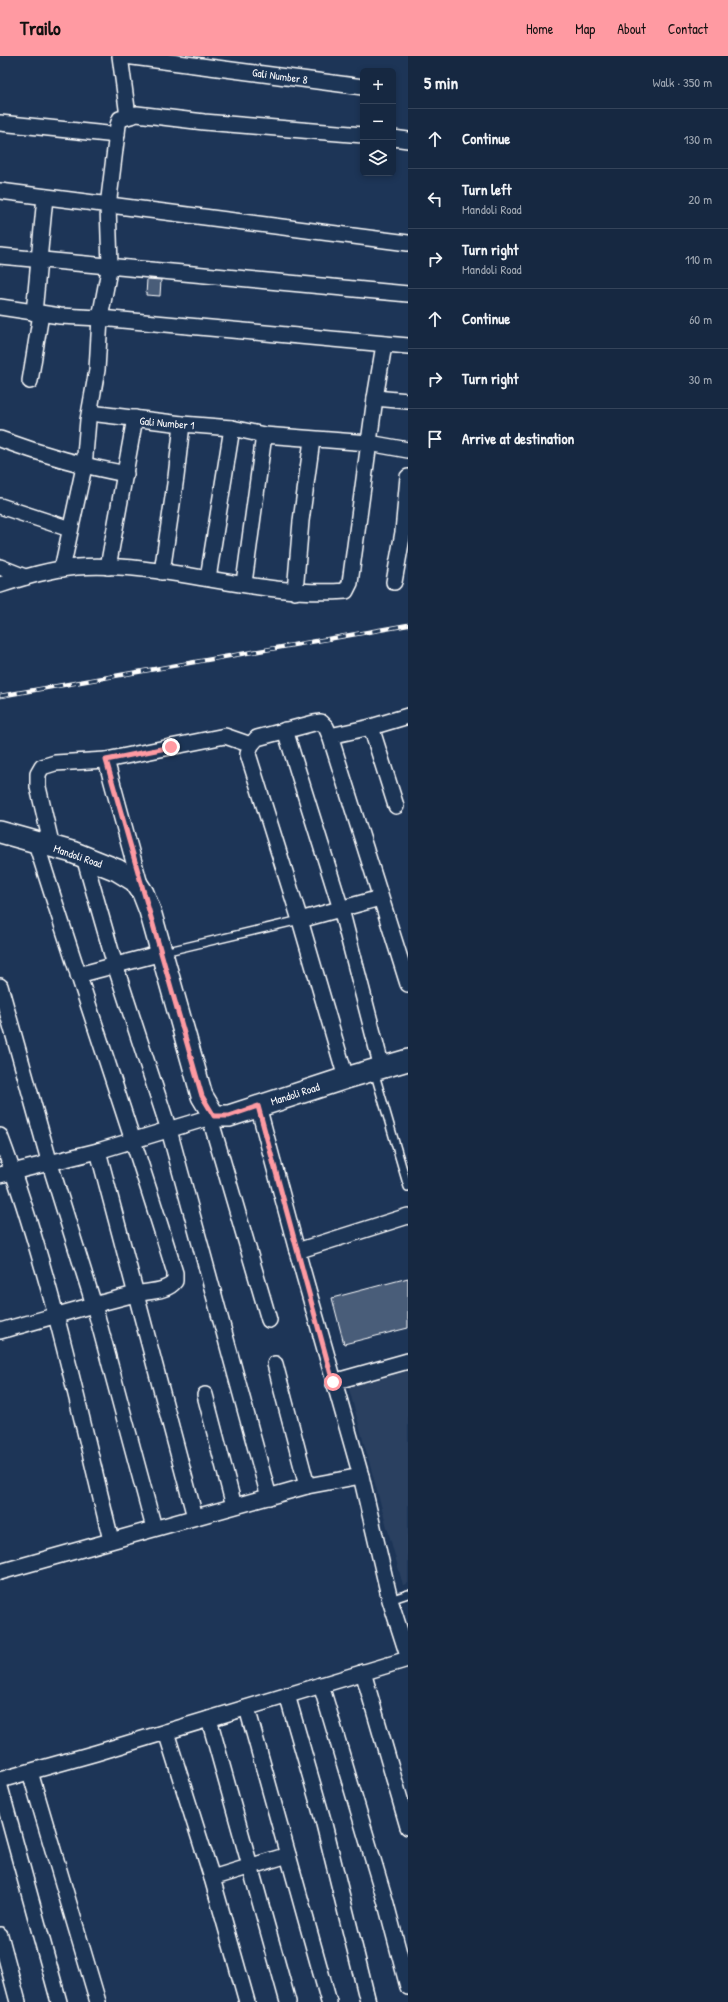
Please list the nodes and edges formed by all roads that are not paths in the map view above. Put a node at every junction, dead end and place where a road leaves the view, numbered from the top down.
1 (120, 56) edge
2 (125, 56) edge
3 (360, 87) edge
4 (128, 116) junction
5 (0, 122) edge
6 (118, 135) junction
7 (360, 135) edge
8 (396, 138) edge
9 (408, 140) edge
10 (0, 191) edge
11 (45, 197) junction
12 (108, 206) junction
13 (408, 243) edge
14 (0, 256) edge
15 (40, 258) junction
16 (110, 265) junction
17 (408, 294) edge
18 (0, 307) edge
19 (37, 313) junction
20 (100, 318) junction
21 (384, 345) junction
22 (408, 346) edge
23 (30, 381) dead end
24 (375, 398) junction
25 (408, 401) edge
26 (90, 412) junction
27 (135, 418) junction
28 (182, 424) junction
29 (232, 428) junction
30 (264, 435) junction
31 (0, 439) edge
32 (312, 440) junction
33 (369, 443) junction
34 (408, 450) edge
35 (84, 467) junction
36 (126, 474) junction
37 (408, 477) edge
38 (0, 506) edge
39 (70, 530) junction
40 (0, 567) edge
41 (108, 567) junction
42 (62, 569) junction
43 (162, 572) junction
44 (25, 577) junction
45 (208, 578) junction
46 (394, 582) dead end
47 (244, 583) junction
48 (0, 585) edge
49 (295, 592) junction
50 (408, 718) edge
51 (371, 727) junction
52 (286, 730) junction
53 (330, 736) junction
54 (251, 746) junction
55 (106, 760) junction
56 (396, 806) dead end
57 (0, 832) edge
58 (44, 845) junction
59 (84, 857) junction
60 (143, 893) junction
61 (380, 898) junction
62 (341, 909) junction
63 (300, 920) junction
64 (162, 952) junction
65 (115, 965) junction
66 (78, 975) junction
67 (408, 984) edge
68 (0, 986) edge
69 (408, 1060) edge
70 (378, 1069) junction
71 (346, 1078) junction
72 (258, 1106) junction
73 (212, 1117) junction
74 (169, 1130) junction
75 (0, 1136) edge
76 (134, 1140) junction
77 (98, 1151) junction
78 (50, 1164) junction
79 (7, 1173) edge
80 (408, 1187) edge
81 (408, 1216) edge
82 (297, 1251) junction
83 (136, 1294) junction
84 (94, 1305) junction
85 (56, 1316) junction
86 (269, 1320) dead end
87 (0, 1331) edge
88 (408, 1361) edge
89 (275, 1364) dead end
90 (333, 1382) junction
91 (205, 1395) dead end
92 (361, 1476) junction
93 (307, 1486) junction
94 (269, 1497) junction
95 (234, 1506) junction
96 (195, 1517) junction
97 (154, 1528) junction
98 (111, 1540) junction
99 (0, 1572) edge
100 (408, 1594) edge
101 (390, 1600) junction
102 (408, 1656) edge
103 (408, 1659) edge
104 (363, 1672) junction
105 (321, 1685) junction
106 (287, 1695) junction
107 (247, 1708) junction
108 (209, 1719) junction
109 (166, 1732) junction
110 (30, 1772) junction
111 (0, 1780) edge
112 (0, 1788) edge
113 (408, 1827) edge
114 (288, 1855) junction
115 (250, 1867) junction
116 (212, 1878) junction
117 (0, 1935) edge
118 (408, 1987) edge
119 (18, 2002) edge
120 (58, 2002) edge
121 (98, 2002) edge
122 (247, 2002) edge
123 (288, 2002) edge
124 (329, 2002) edge
125 (368, 2002) edge

1 - 4 street
2 - 3 street, Gali Number 8
4 - 6 street
4 - 7 street
5 - 6 street
6 - 12 street
8 - 9 street
10 - 11 street
11 - 12 street
11 - 15 street
12 - 13 street
12 - 16 street
14 - 15 street
15 - 16 street
15 - 19 street
16 - 17 street
16 - 20 street
18 - 19 street
19 - 20 street
19 - 23 street
20 - 21 street
20 - 26 street
21 - 22 street
21 - 24 street
24 - 25 street
24 - 33 street
26 - 27 street
26 - 35 street
27 - 28 street, Gali Number 1
27 - 36 street, Gali Number 1
28 - 29 street, Gali Number 1
28 - 43 street
29 - 30 street, Gali Number 1
29 - 45 street
30 - 32 street, Gali Number 1
30 - 47 street
31 - 35 street
32 - 33 street, Gali Number 1
32 - 49 street
33 - 34 street, Gali Number 1
33 - 49 street
35 - 36 street
35 - 39 street
36 - 41 street, Gali Number 1
37 - 46 street
38 - 39 street
39 - 42 street
40 - 44 street
41 - 42 street
41 - 43 street
42 - 44 street
43 - 45 street
44 - 48 street
45 - 47 street
47 - 49 street
50 - 51 street
51 - 53 street
51 - 56 street
52 - 53 street
52 - 54 street
52 - 62 street
53 - 61 street
54 - 55 street
54 - 63 street
55 - 58 street
55 - 60 street
57 - 58 street, Mandoli Road
58 - 59 street, Mandoli Road
58 - 66 street
59 - 60 street, Mandoli Road
59 - 65 street
60 - 64 street, Mandoli Road
61 - 62 street
61 - 67 street
62 - 63 street
62 - 70 street
63 - 64 lane
63 - 71 street
64 - 65 street
64 - 73 street, Mandoli Road
65 - 66 street
65 - 74 street
66 - 76 street
68 - 78 street
69 - 70 street, Mandoli Road
70 - 71 street, Mandoli Road
70 - 80 lane
71 - 72 street, Mandoli Road
72 - 73 street, Mandoli Road
72 - 82 street
73 - 74 street
73 - 86 street
74 - 76 street
74 - 94 street
75 - 79 street
76 - 77 street
76 - 83 street
77 - 78 street
77 - 83 street
78 - 79 street
78 - 84 street
79 - 85 street
81 - 82 street
82 - 90 street
83 - 84 street
83 - 96 street
84 - 85 street
84 - 97 street
85 - 87 street
85 - 98 street
88 - 90 street
89 - 93 street
90 - 92 street
91 - 95 street
92 - 93 street
92 - 101 street
93 - 94 street
94 - 95 street
95 - 96 street
96 - 97 street
97 - 98 street
98 - 99 street
100 - 101 lane
101 - 102 street
103 - 104 street
104 - 105 street
104 - 113 street
105 - 106 street
105 - 118 street
106 - 107 street
106 - 125 street
107 - 108 street
107 - 114 street
108 - 109 street
108 - 115 street
109 - 110 street
109 - 116 street
110 - 111 street
110 - 121 street
112 - 120 street
114 - 115 street
114 - 124 street
115 - 116 street
115 - 123 street
116 - 122 street
117 - 119 street

